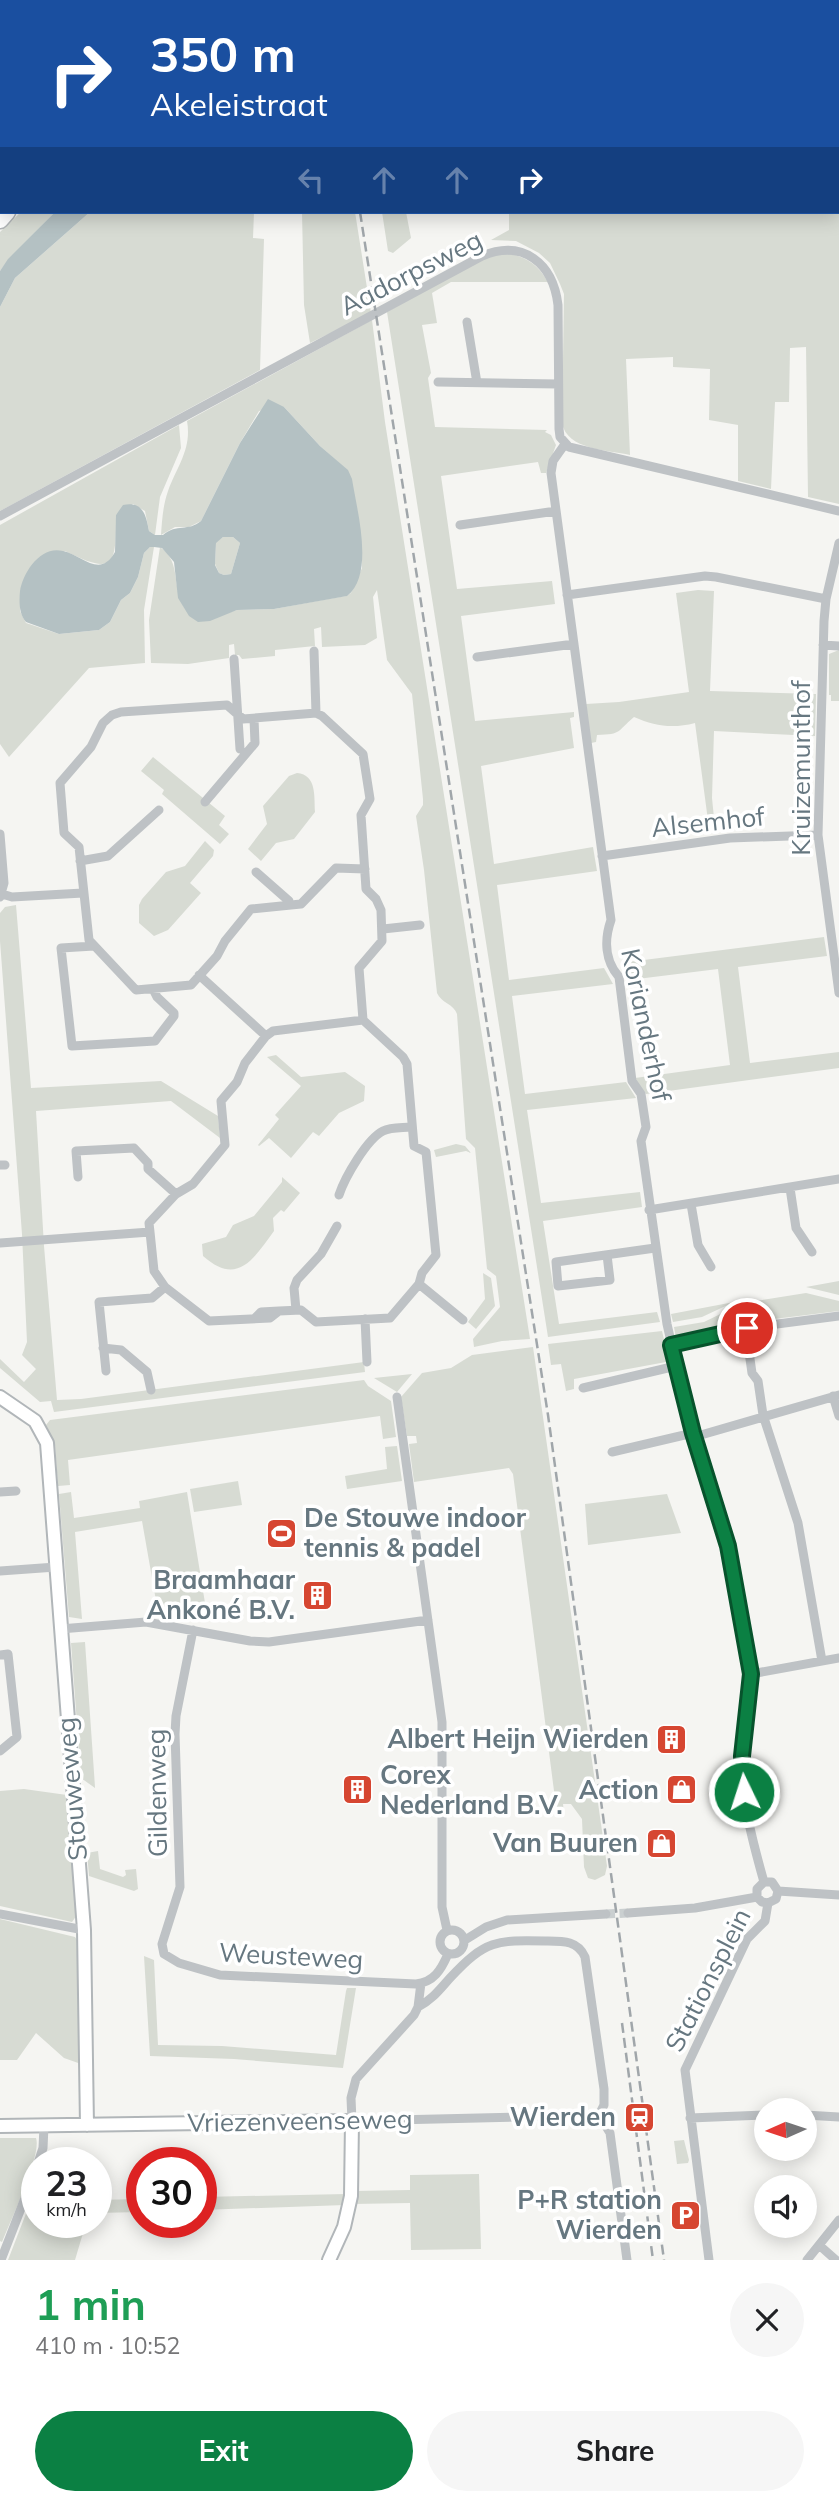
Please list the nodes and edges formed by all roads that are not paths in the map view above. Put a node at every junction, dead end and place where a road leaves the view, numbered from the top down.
1 (467, 322) dead end
2 (438, 382) dead end
3 (477, 383) junction
4 (558, 384) junction
5 (565, 444) junction
6 (556, 511) junction
7 (839, 511) edge
8 (0, 516) edge
9 (460, 525) dead end
10 (839, 543) edge
11 (567, 595) junction
12 (826, 599) junction
13 (574, 644) junction
14 (823, 645) junction
15 (839, 646) edge
16 (314, 651) dead end
17 (477, 657) dead end
18 (234, 659) dead end
19 (238, 713) junction
20 (316, 713) junction
21 (254, 719) junction
22 (240, 749) dead end
23 (205, 802) dead end
24 (159, 810) dead end
25 (0, 834) edge
26 (818, 835) junction
27 (602, 856) junction
28 (80, 861) junction
29 (365, 869) junction
30 (256, 872) dead end
31 (83, 893) junction
32 (1, 896) edge
33 (289, 905) junction
34 (420, 925) dead end
35 (383, 929) junction
36 (94, 946) junction
37 (199, 975) junction
38 (153, 989) junction
39 (839, 993) edge
40 (363, 1020) junction
41 (266, 1036) junction
42 (411, 1127) junction
43 (78, 1177) dead end
44 (839, 1179) edge
45 (789, 1188) junction
46 (176, 1194) junction
47 (339, 1195) dead end
48 (691, 1204) junction
49 (649, 1210) junction
50 (337, 1226) dead end
51 (150, 1232) junction
52 (0, 1242) edge
53 (655, 1248) junction
54 (812, 1252) dead end
55 (607, 1255) junction
56 (711, 1267) dead end
57 (419, 1284) junction
58 (164, 1287) junction
59 (296, 1310) junction
60 (839, 1316) edge
61 (365, 1319) junction
62 (463, 1320) dead end
63 (671, 1345) junction
64 (748, 1345) dead end
65 (103, 1348) junction
66 (367, 1362) dead end
67 (676, 1366) junction
68 (106, 1371) dead end
69 (583, 1388) dead end
70 (0, 1390) edge
71 (151, 1390) dead end
72 (836, 1396) edge
73 (397, 1397) dead end
74 (4, 1399) edge
75 (763, 1415) junction
76 (839, 1416) edge
77 (693, 1435) junction
78 (612, 1452) dead end
79 (16, 1491) dead end
80 (0, 1492) edge
81 (56, 1567) junction
82 (0, 1571) edge
83 (428, 1620) junction
84 (60, 1629) junction
85 (193, 1630) junction
86 (0, 1655) edge
87 (839, 1658) edge
88 (822, 1661) junction
89 (751, 1674) junction
90 (0, 1751) edge
91 (764, 1882) junction
92 (778, 1891) junction
93 (839, 1895) edge
94 (757, 1897) junction
95 (768, 1903) junction
96 (628, 1913) tunnel mouth
97 (0, 1914) edge
98 (606, 1914) tunnel mouth
99 (84, 1930) junction
100 (447, 1930) junction
101 (465, 1940) junction
102 (164, 1954) joint
103 (448, 1954) junction
104 (421, 1983) junction
105 (418, 2007) junction
106 (599, 2115) junction
107 (754, 2115) edge
108 (817, 2116) edge
109 (839, 2117) edge
110 (690, 2118) junction
111 (352, 2121) junction
112 (87, 2125) junction
113 (0, 2126) edge
114 (44, 2126) junction
115 (43, 2147) edge
116 (21, 2209) edge
117 (839, 2220) edge
118 (819, 2245) junction
119 (1, 2260) edge
120 (329, 2260) edge
121 (627, 2260) edge
122 (709, 2260) edge
123 (807, 2260) edge
124 (836, 2260) edge

1 - 3 street
2 - 3 street
3 - 4 street
4 - 5 street, Aadorpsweg
4 - 8 street, Aadorpsweg
5 - 6 street, Korianderhof
5 - 7 street
6 - 9 street
6 - 11 street, Korianderhof
10 - 12 street, Kruizemunthof
11 - 12 street
11 - 13 street, Korianderhof
12 - 14 street, Kruizemunthof
13 - 17 street
13 - 27 street, Korianderhof
14 - 15 street
14 - 26 street, Kruizemunthof
16 - 20 street
18 - 19 street
19 - 21 street
19 - 22 street
19 - 28 street
20 - 21 street
20 - 29 street
21 - 23 street
24 - 28 street
25 - 32 street
26 - 27 street, Alsemhof
26 - 39 street, Kruizemunthof
27 - 49 street, Korianderhof
28 - 31 street
29 - 33 street
29 - 35 street
30 - 33 street
31 - 32 street
31 - 36 street
33 - 37 street
34 - 35 street
35 - 40 street
36 - 38 street
36 - 38 street
37 - 38 street
37 - 41 street
40 - 41 street
40 - 42 street
41 - 46 street
42 - 47 street
42 - 57 street
43 - 46 street
44 - 45 street
45 - 48 street
45 - 54 street
46 - 51 street
48 - 49 street
48 - 56 street
49 - 53 street, Korianderhof
50 - 59 street
51 - 52 street
51 - 58 street
53 - 55 street
53 - 63 street, Korianderhof
55 - 55 street
57 - 61 street
57 - 62 street
58 - 59 street
58 - 65 street
59 - 61 street
60 - 63 street
61 - 66 street
63 - 67 street, Korianderhof
64 - 75 street
65 - 68 street
65 - 71 street
67 - 69 street
67 - 77 street, Korianderhof
70 - 74 main road, Stouweweg
72 - 75 street
72 - 76 street
73 - 83 street
74 - 81 main road, Stouweweg
75 - 77 street
75 - 88 street
77 - 78 street
77 - 89 street, Korianderhof
79 - 80 street
81 - 82 street
81 - 84 main road, Stouweweg
83 - 85 street
83 - 100 street
84 - 85 street
84 - 99 main road, Stouweweg
85 - 102 street, Gildenweg
86 - 90 street
87 - 88 street
88 - 89 street
89 - 91 street, Korianderhof
91 - 92 street
91 - 94 street
92 - 93 street
92 - 95 street
94 - 95 street
94 - 96 street
95 - 110 street, Stationsplein
97 - 99 street
98 - 101 street
99 - 112 main road, Stouweweg
100 - 101 street
100 - 103 street
101 - 103 street
102 - 104 street, Weusteweg
103 - 104 street
104 - 105 street
105 - 106 street
105 - 111 street
106 - 111 street, Vriezenveenseweg
106 - 121 street
107 - 110 street
108 - 109 street
110 - 122 street, Stationsplein
111 - 112 main road, Vriezenveenseweg
111 - 120 main road
112 - 114 main road, Vriezenveenseweg
113 - 114 main road, Vriezenveenseweg
114 - 115 street
116 - 119 street
117 - 118 street
118 - 123 street
118 - 124 street

